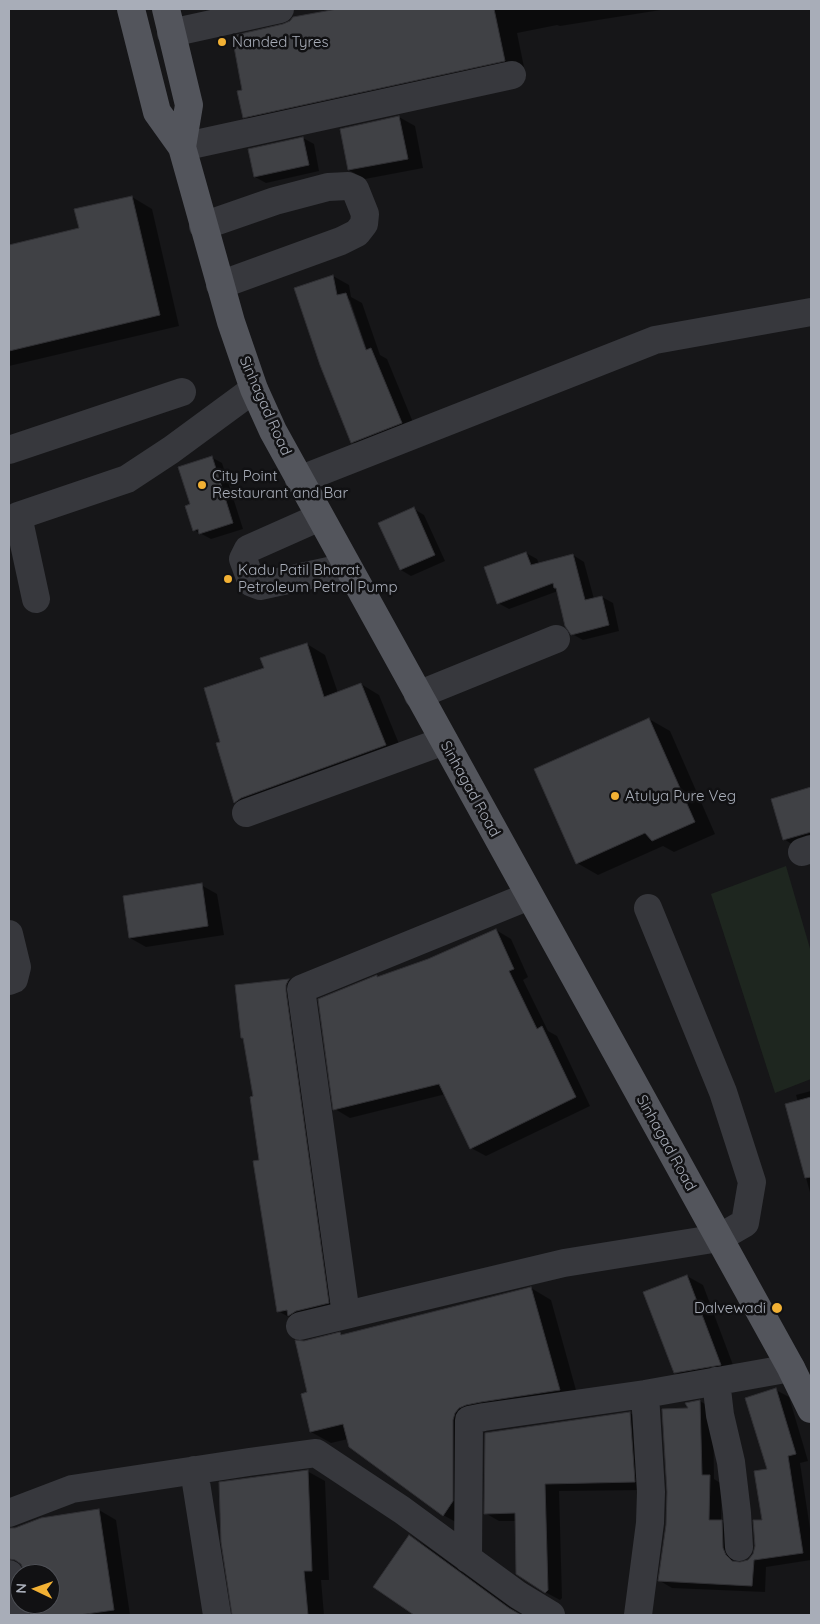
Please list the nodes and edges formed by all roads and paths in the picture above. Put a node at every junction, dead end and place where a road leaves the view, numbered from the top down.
1 (132, 9) edge
2 (280, 9) edge
3 (169, 21) edge
4 (512, 75) dead end
5 (182, 147) junction
6 (203, 226) junction
7 (220, 285) junction
8 (811, 312) edge
9 (254, 389) junction
10 (182, 392) dead end
11 (9, 450) edge
12 (299, 480) junction
13 (320, 516) junction
14 (347, 567) junction
15 (36, 599) dead end
16 (556, 638) dead end
17 (418, 694) junction
18 (444, 741) junction
19 (246, 813) dead end
20 (529, 896) junction
21 (648, 908) dead end
22 (9, 934) edge
23 (9, 981) edge
24 (719, 1238) junction
25 (346, 1315) junction
26 (300, 1326) dead end
27 (716, 1381) junction
28 (803, 1386) edge
29 (645, 1394) junction
30 (194, 1470) junction
31 (10, 1505) edge
32 (739, 1547) dead end
33 (468, 1559) junction
34 (9, 1574) edge
35 (16, 1615) edge
36 (217, 1615) edge
37 (551, 1615) edge
38 (638, 1615) edge

1 - 5 main road, Sinhagad Road
2 - 3 street
3 - 5 main road, Sinhagad Road
4 - 5 street
5 - 6 main road, Sinhagad Road
6 - 7 main road, Sinhagad Road
6 - 7 street
7 - 9 main road, Sinhagad Road
8 - 12 street
9 - 12 main road, Sinhagad Road
9 - 15 street
10 - 11 street
12 - 13 main road, Sinhagad Road
13 - 14 main road, Sinhagad Road
13 - 14 street
14 - 17 main road, Sinhagad Road
16 - 17 street
17 - 18 main road, Sinhagad Road
18 - 19 street
18 - 20 main road, Sinhagad Road
20 - 24 main road, Sinhagad Road
20 - 25 street
21 - 24 street
22 - 23 street
24 - 25 street
24 - 28 main road, Sinhagad Road
25 - 26 street
27 - 28 street
27 - 29 street
27 - 32 street
29 - 33 street
29 - 38 street
30 - 31 street
30 - 33 street
30 - 36 street
33 - 37 street
34 - 35 street

